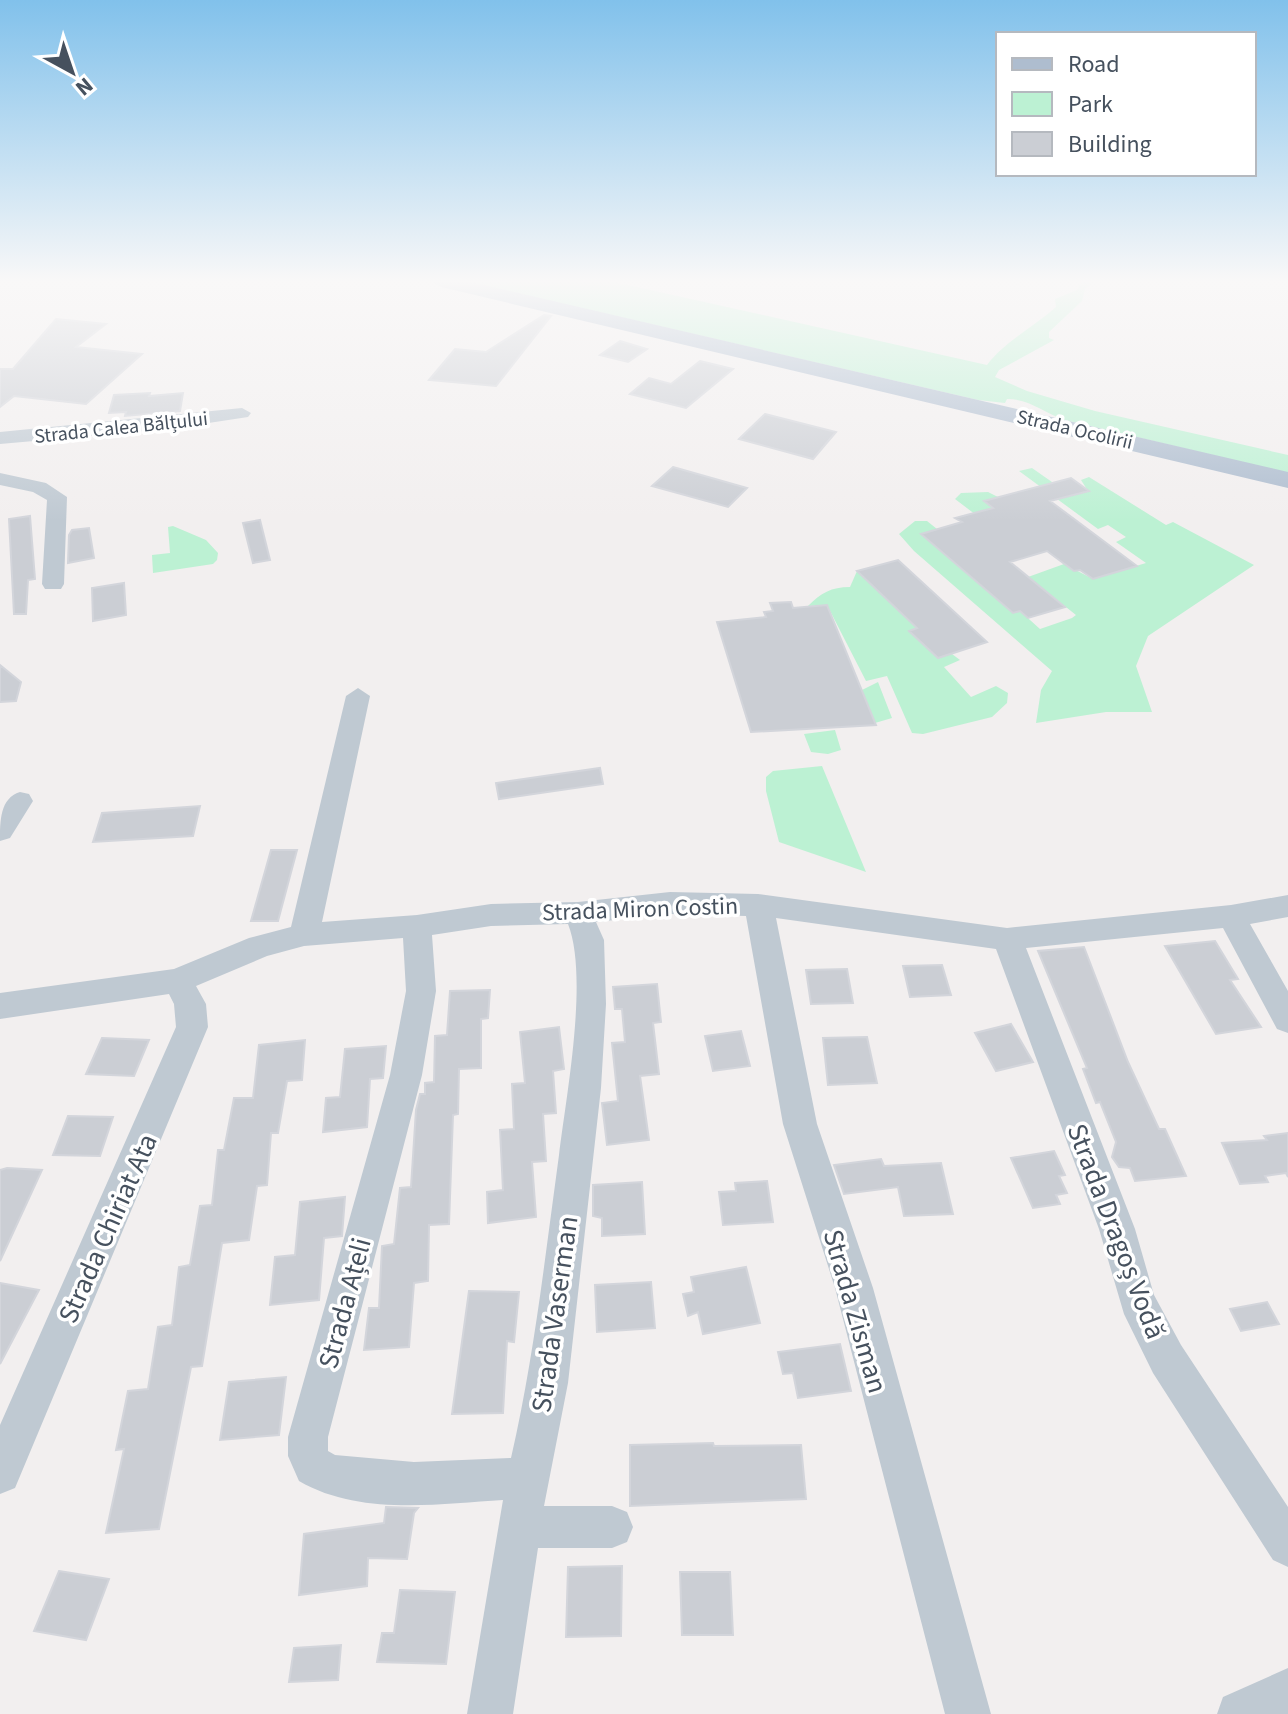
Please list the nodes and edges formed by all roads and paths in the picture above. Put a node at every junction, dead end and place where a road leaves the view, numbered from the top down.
1 (781, 361) edge
2 (242, 413) dead end
3 (0, 438) edge
4 (0, 479) edge
5 (1288, 480) edge
6 (53, 584) dead end
7 (358, 696) dead end
8 (20, 801) dead end
9 (0, 831) edge
10 (758, 905) junction
11 (1288, 906) edge
12 (578, 913) junction
13 (1231, 916) junction
14 (417, 926) junction
15 (304, 935) junction
16 (1007, 939) junction
17 (178, 981) junction
18 (0, 1006) edge
19 (1288, 1020) edge
20 (0, 1473) edge
21 (527, 1478) junction
22 (519, 1527) junction
23 (612, 1527) dead end
24 (1288, 1545) edge
25 (1288, 1691) edge
26 (490, 1714) edge
27 (968, 1714) edge
28 (1240, 1714) edge

1 - 5 main road, Strada Ocolirii
2 - 3 street, Strada Calea Bălțului
4 - 6 street
7 - 15 street
8 - 9 street
10 - 12 street, Strada Miron Costin
10 - 16 street, Strada Miron Costin
10 - 27 street, Strada Zisman
11 - 13 street, Strada Miron Costin
12 - 14 street, Strada Miron Costin
12 - 21 street, Strada Vaserman
13 - 16 street, Strada Miron Costin
13 - 19 street
14 - 15 street, Strada Miron Costin
14 - 21 street, Strada Ațeli
15 - 17 street, Strada Miron Costin
16 - 24 street, Strada Dragoș Vodă
17 - 18 street, Strada Miron Costin
17 - 20 street, Strada Chiriat Ata
21 - 22 street, Strada Vaserman
22 - 23 street
22 - 26 street, Strada Vaserman
25 - 28 street

